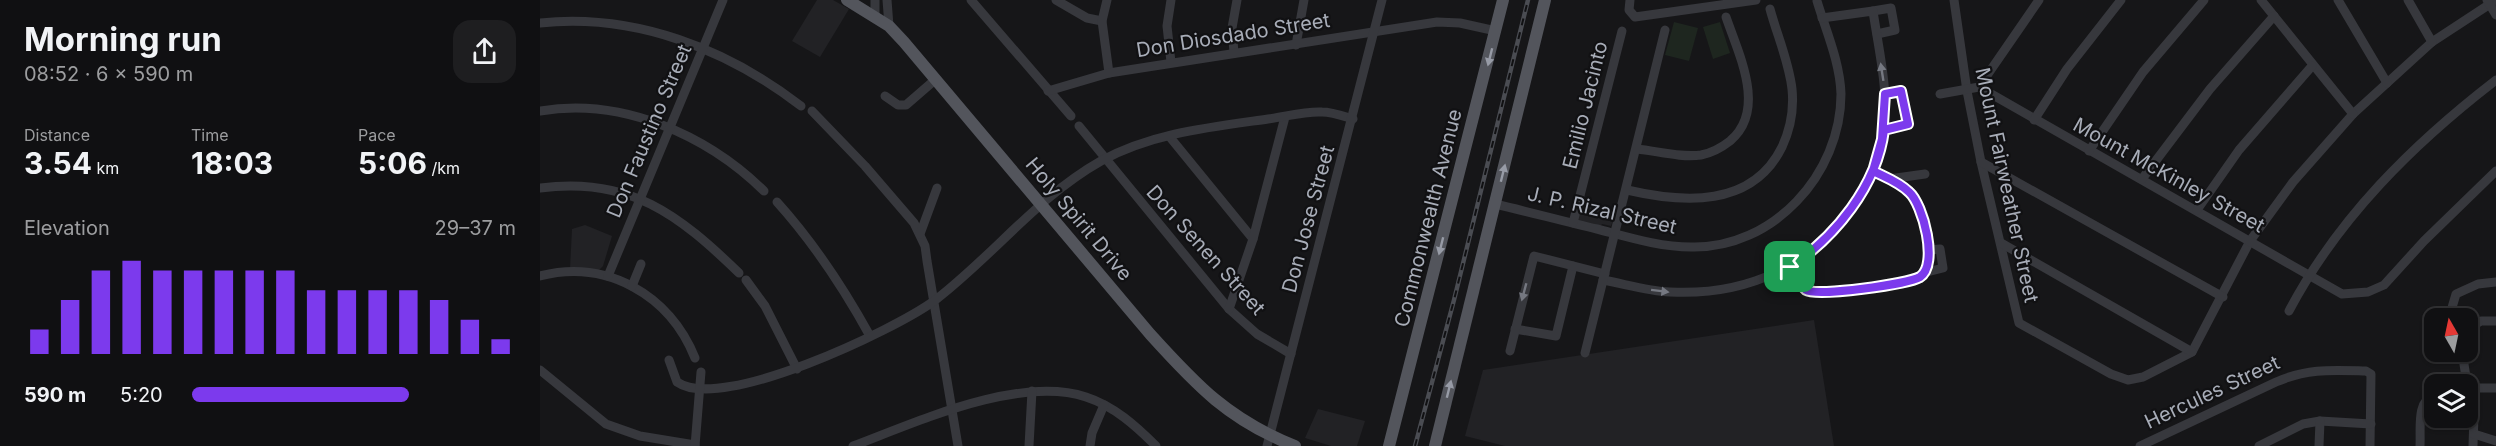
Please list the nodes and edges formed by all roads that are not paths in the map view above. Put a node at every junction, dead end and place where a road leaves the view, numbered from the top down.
1 (723, 0) edge
2 (847, 0) edge
3 (875, 0) edge
4 (887, 0) edge
5 (970, 0) edge
6 (1056, 0) edge
7 (1107, 0) edge
8 (1171, 0) edge
9 (1237, 0) edge
10 (1304, 0) edge
11 (1382, 0) edge
12 (1503, 0) edge
13 (1545, 0) edge
14 (1630, 0) edge
15 (1756, 0) edge
16 (1954, 0) edge
17 (2121, 0) edge
18 (2204, 0) edge
19 (2261, 0) edge
20 (2338, 0) edge
21 (2408, 0) edge
22 (1817, 1) edge
23 (2037, 1) edge
24 (2491, 1) edge
25 (1770, 9) dead end
26 (1873, 11) junction
27 (2496, 15) edge
28 (875, 16) junction
29 (2274, 16) junction
30 (1726, 17) dead end
31 (1822, 18) junction
32 (1102, 21) junction
33 (540, 23) edge
34 (889, 26) junction
35 (1665, 30) dead end
36 (1375, 31) junction
37 (1496, 31) junction
38 (1622, 31) dead end
39 (1876, 34) junction
40 (2432, 42) junction
41 (1296, 45) junction
42 (704, 48) junction
43 (1234, 53) junction
44 (1171, 62) junction
45 (2312, 66) junction
46 (1109, 73) junction
47 (936, 79) junction
48 (2496, 80) edge
49 (2387, 83) junction
50 (1979, 87) junction
51 (1966, 90) junction
52 (1048, 91) junction
53 (1940, 93) dead end
54 (1885, 94) junction
55 (885, 96) dead end
56 (801, 106) dead end
57 (540, 111) edge
58 (812, 111) dead end
59 (2353, 114) junction
60 (1071, 116) dead end
61 (1285, 117) junction
62 (1353, 118) junction
63 (2034, 120) junction
64 (1078, 126) dead end
65 (670, 128) junction
66 (1884, 130) junction
67 (1169, 136) junction
68 (1637, 149) junction
69 (2089, 151) junction
70 (1104, 160) junction
71 (1981, 162) junction
72 (1873, 171) junction
73 (2496, 171) edge
74 (1925, 174) dead end
75 (1890, 179) junction
76 (2142, 179) junction
77 (540, 188) edge
78 (937, 188) dead end
79 (1627, 190) junction
80 (764, 191) dead end
81 (640, 199) junction
82 (777, 202) dead end
83 (1041, 204) junction
84 (1495, 204) junction
85 (2197, 210) junction
86 (1574, 223) junction
87 (920, 234) junction
88 (1616, 234) junction
89 (1253, 239) junction
90 (2250, 241) junction
91 (2001, 243) junction
92 (1929, 250) junction
93 (641, 264) dead end
94 (1573, 266) junction
95 (1790, 267) junction
96 (1923, 273) junction
97 (2308, 275) junction
98 (540, 276) edge
99 (608, 276) junction
100 (1604, 277) junction
101 (2496, 282) edge
102 (632, 286) junction
103 (2223, 297) junction
104 (934, 300) junction
105 (2452, 308) edge
106 (1229, 309) junction
107 (2289, 311) dead end
108 (2496, 321) edge
109 (2478, 323) edge
110 (1515, 329) junction
111 (870, 336) junction
112 (1510, 351) dead end
113 (1585, 352) dead end
114 (2192, 352) junction
115 (1291, 354) junction
116 (696, 358) dead end
117 (669, 360) dead end
118 (797, 369) junction
119 (540, 370) edge
120 (701, 372) dead end
121 (2478, 387) edge
122 (2496, 388) edge
123 (701, 389) junction
124 (1032, 391) junction
125 (2424, 403) edge
126 (1104, 405) junction
127 (952, 411) junction
128 (2320, 421) junction
129 (2371, 424) junction
130 (2474, 428) edge
131 (2474, 434) junction
132 (1268, 441) edge
133 (2496, 441) edge
134 (695, 445) edge
135 (853, 446) edge
136 (958, 446) edge
137 (1029, 446) edge
138 (1090, 446) edge
139 (1156, 446) edge
140 (1295, 446) edge
141 (1389, 446) edge
142 (1435, 446) edge
143 (2140, 446) edge
144 (2260, 446) edge
145 (2319, 446) edge
146 (2370, 446) edge
147 (2420, 446) edge
148 (2473, 446) edge

1 - 42 street, Don Faustino Street
2 - 28 main road, Holy Spirit Drive
3 - 28 street
4 - 34 street
5 - 52 street
6 - 32 street
7 - 32 street
8 - 44 street
9 - 43 street
10 - 41 street
11 - 36 street, Don Jose Street
12 - 37 main road, Commonwealth Avenue
84 -> 13 main road
14 - 15 street
16 - 51 street, Mount Fairweather Street
17 - 63 street
18 - 69 street
19 - 29 street
20 - 49 street
21 - 40 street
22 - 31 street, J. P. Rizal Street
23 - 50 street
24 - 27 street
24 - 40 street
25 - 79 street
26 - 31 street
26 - 39 street
26 - 39 street
28 - 34 main road, Holy Spirit Drive
29 - 45 street
29 - 76 street
30 - 68 street
31 - 88 street, J. P. Rizal Street
32 - 46 street
33 - 42 street
34 - 47 main road, Holy Spirit Drive
35 - 68 street
36 - 37 street, Don Diosdado Street
36 - 41 street, Don Diosdado Street
36 - 62 street, Don Jose Street
37 -> 141 main road, Commonwealth Avenue
38 - 86 street, Emilio Jacinto
54 -> 39 street
40 - 49 street
41 - 43 street, Don Diosdado Street
42 - 56 street
42 - 65 street, Don Faustino Street
43 - 44 street, Don Diosdado Street
44 - 46 street, Don Diosdado Street
45 - 59 street
45 - 85 street
46 - 52 street, Don Diosdado Street
47 - 55 street
47 - 83 main road, Holy Spirit Drive
48 - 97 street
49 - 59 street
50 - 51 street
50 - 63 street, Mount McKinley Street
51 - 53 street
51 - 71 street, Mount Fairweather Street
52 - 60 street
54 - 66 street
54 - 66 street
57 - 65 street
58 - 87 street
59 - 90 street
61 - 62 street
61 - 67 street
61 - 89 street
62 - 115 street, Don Jose Street
63 - 69 street, Mount McKinley Street
64 - 70 street, Don Senen Street
65 - 80 street
65 - 81 street, Don Faustino Street
66 - 72 street
67 - 70 street
67 - 89 street
68 - 79 street
69 - 76 street, Mount McKinley Street
70 - 83 street
70 - 106 street, Don Senen Street
71 - 91 street, Mount Fairweather Street
71 - 103 street
72 - 75 street
72 - 95 street
73 - 97 street, Mount McKinley Street
74 - 75 street
75 - 92 street
76 - 85 street, Mount McKinley Street
77 - 81 street
78 - 87 street
79 - 88 street
81 - 99 street, Don Faustino Street
81 - 118 street
82 - 111 street
83 - 104 street
83 - 132 main road, Holy Spirit Drive
84 - 86 street, J. P. Rizal Street
142 -> 84 main road
85 - 90 street, Mount McKinley Street
86 - 88 street, J. P. Rizal Street
87 - 104 street
88 - 100 street
89 - 106 street
90 - 97 street, Mount McKinley Street
90 - 103 street
91 - 114 street
91 - 114 street, Mount Fairweather Street
92 - 96 street
92 - 96 street
93 - 102 street
94 - 100 street
94 - 110 street
94 -> 110 street
95 - 96 street
100 -> 95 street
97 - 107 street
98 - 99 street
99 - 102 street
100 - 113 street
101 - 105 street
102 - 116 street
103 - 114 street
104 - 111 street
104 - 127 street
106 - 115 street, Don Senen Street
108 - 109 street
110 - 112 street
111 - 118 street
115 - 132 street, Don Jose Street
117 - 123 street
118 - 123 street
119 - 134 street
120 - 123 street
121 - 122 street
123 - 134 street
124 - 126 street
124 - 127 street
124 - 137 street
125 - 147 street
126 - 138 street
126 - 139 street
127 - 135 street
127 - 136 street
128 - 129 street
128 - 144 street
128 - 145 street
129 - 143 street, Hercules Street
129 - 146 street
130 - 131 street
131 - 133 street
131 - 148 street
132 - 140 main road, Holy Spirit Drive

